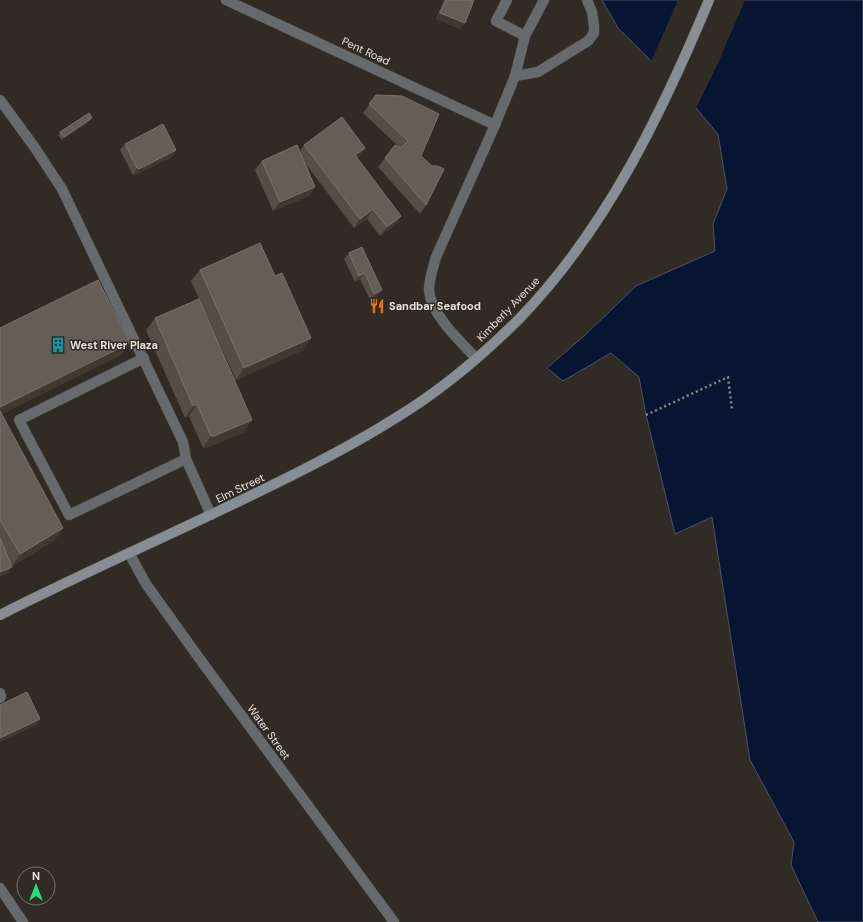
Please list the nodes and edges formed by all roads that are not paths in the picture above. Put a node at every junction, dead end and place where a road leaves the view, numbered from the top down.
1 (226, 0) edge
2 (507, 0) edge
3 (544, 0) edge
4 (587, 0) edge
5 (709, 0) edge
6 (525, 36) junction
7 (515, 76) junction
8 (0, 100) edge
9 (495, 125) junction
10 (144, 358) junction
11 (476, 358) junction
12 (186, 460) junction
13 (211, 515) junction
14 (129, 553) junction
15 (0, 615) edge
16 (0, 693) edge
17 (0, 698) edge
18 (0, 888) edge
19 (23, 922) edge
20 (394, 922) edge

1 - 9 street, Pent Road
2 - 6 street
3 - 6 street, Kimberly Avenue
4 - 7 street
5 - 11 main road, Kimberly Avenue
6 - 7 street, Kimberly Avenue
7 - 9 street, Kimberly Avenue
8 - 10 street
9 - 11 street, Kimberly Avenue
10 - 12 street
10 - 12 street
11 - 13 main road, Elm Street
12 - 13 street
13 - 14 main road, Elm Street
14 - 15 main road, Elm Street
14 - 20 street, Water Street
16 - 17 street
18 - 19 street

